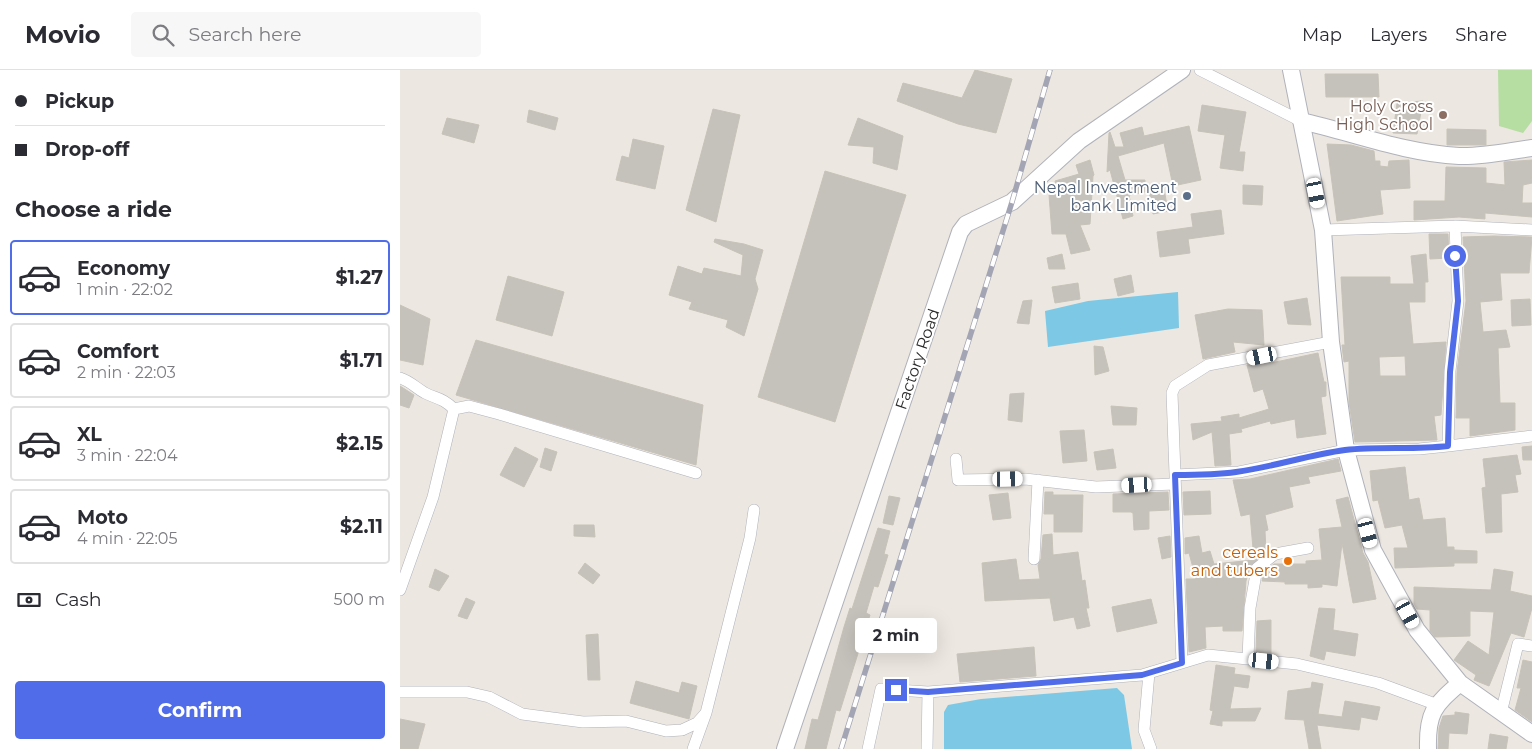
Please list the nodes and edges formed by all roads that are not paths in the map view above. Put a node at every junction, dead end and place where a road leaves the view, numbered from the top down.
1 (1182, 70) edge
2 (1200, 70) edge
3 (1291, 70) edge
4 (1302, 121) junction
5 (1532, 148) edge
6 (1456, 226) junction
7 (1323, 230) junction
8 (1532, 230) edge
9 (1330, 342) junction
10 (400, 378) edge
11 (454, 409) junction
12 (1532, 436) edge
13 (1448, 446) junction
14 (1346, 450) junction
15 (956, 459) dead end
16 (696, 473) dead end
17 (1038, 480) junction
18 (1175, 480) junction
19 (754, 510) dead end
20 (1308, 548) dead end
21 (1034, 559) dead end
22 (400, 590) edge
23 (1532, 646) edge
24 (1248, 659) junction
25 (1182, 663) junction
26 (1149, 673) junction
27 (1460, 683) junction
28 (400, 692) edge
29 (928, 692) junction
30 (1436, 704) junction
31 (706, 712) junction
32 (1501, 713) junction
33 (1532, 734) edge
34 (693, 749) edge
35 (785, 749) edge
36 (868, 749) edge
37 (927, 749) edge
38 (1152, 749) edge
39 (1428, 749) edge

1 - 35 street, Factory Road
2 - 4 street
3 - 4 street
4 - 5 street
4 - 7 street
6 - 7 street
6 - 8 street
6 - 13 street
7 - 9 street
9 - 14 street
9 - 18 street
10 - 11 street
11 - 16 street
11 - 22 street
12 - 13 street
13 - 14 street
14 - 18 street
14 - 27 street
15 - 17 street
17 - 18 street
17 - 21 street
18 - 25 street
19 - 31 street
20 - 24 street
23 - 32 street
24 - 25 street
24 - 30 street
25 - 26 street
26 - 29 street
26 - 38 street
27 - 30 street
27 - 32 street
28 - 31 street
29 - 36 street
29 - 37 street
30 - 39 street
31 - 34 street
32 - 33 street

